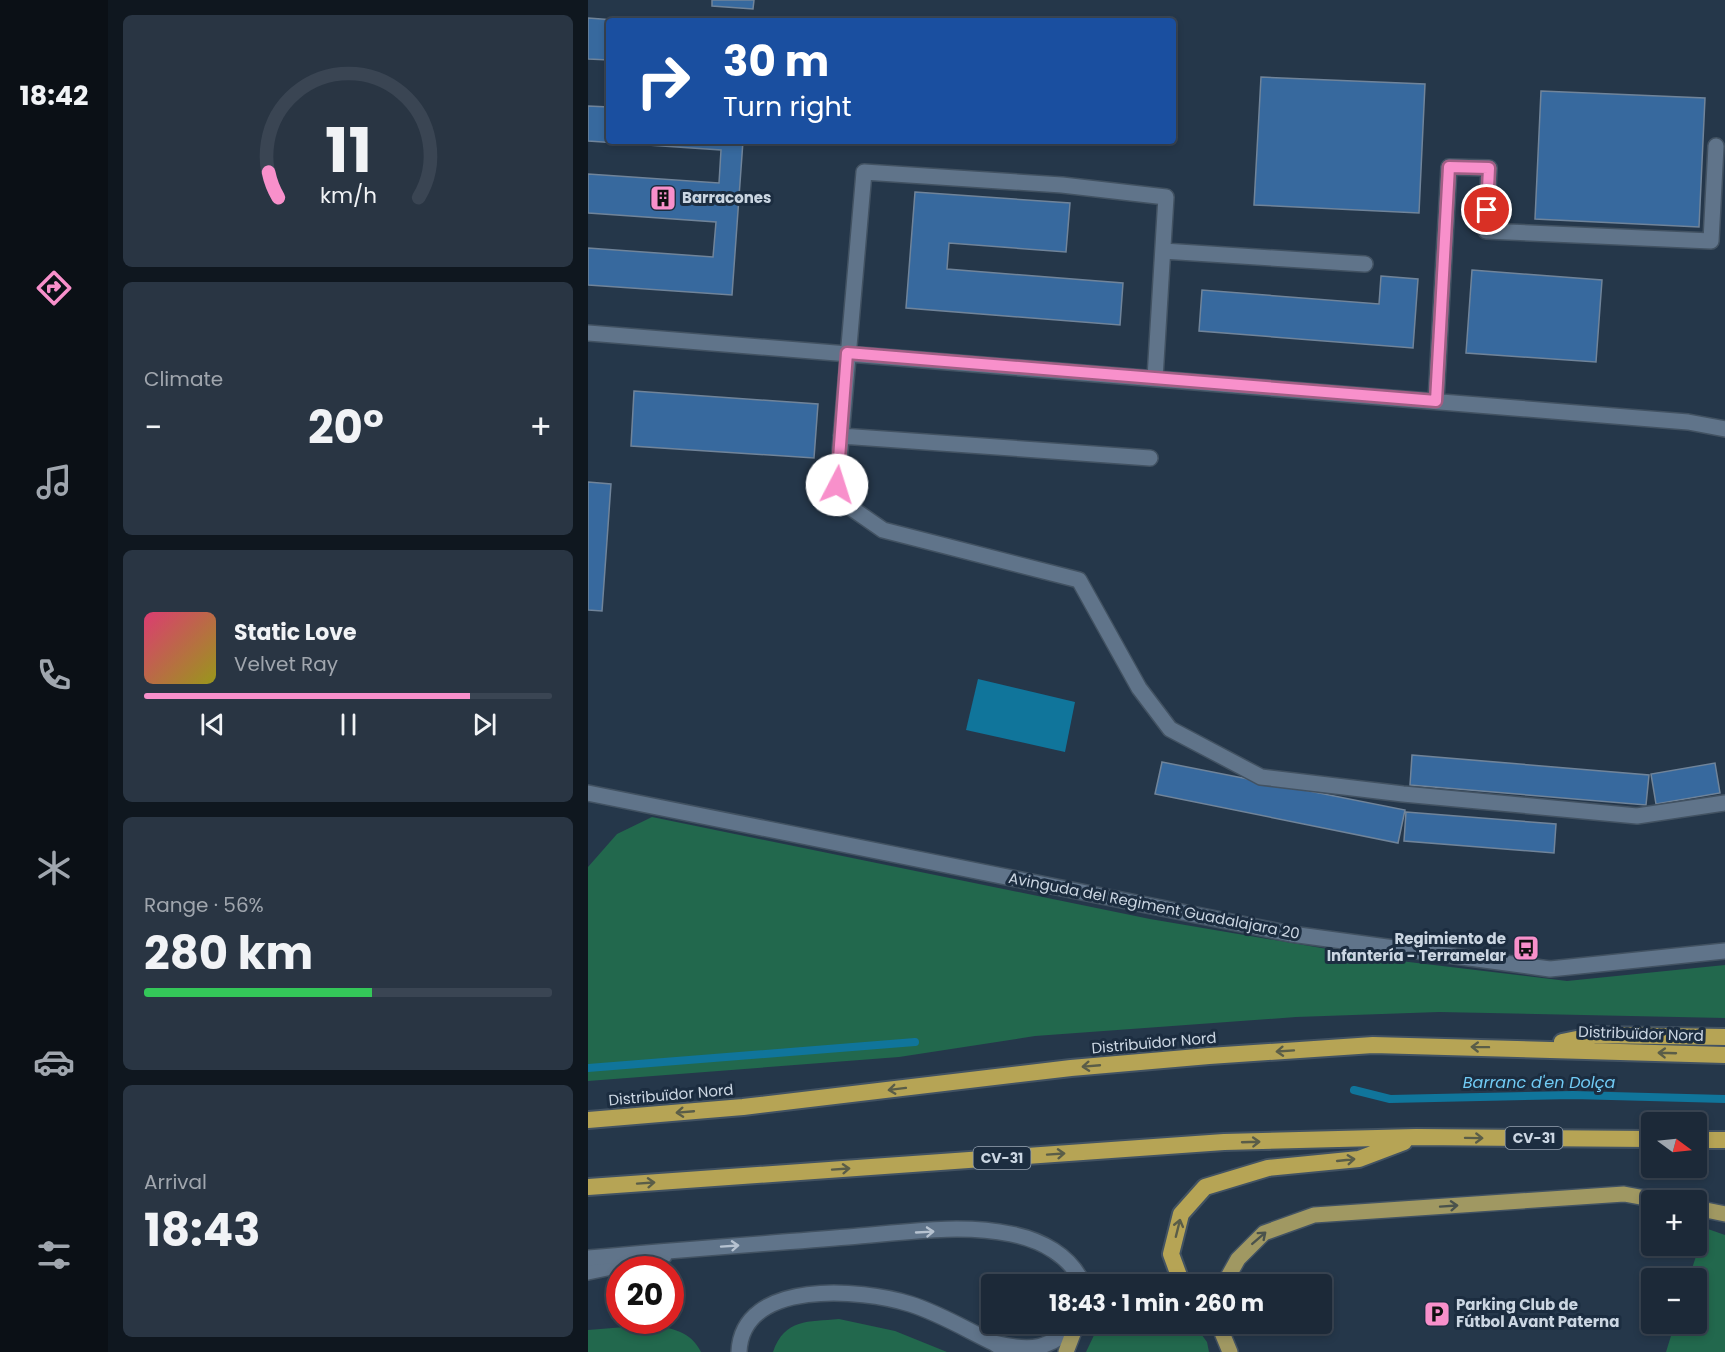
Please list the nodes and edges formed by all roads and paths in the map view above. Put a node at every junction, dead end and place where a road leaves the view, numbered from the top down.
1 (1716, 146) dead end
2 (1163, 250) junction
3 (1365, 264) dead end
4 (588, 333) edge
5 (847, 353) junction
6 (1155, 378) junction
7 (1436, 401) junction
8 (1725, 429) edge
9 (841, 436) junction
10 (1150, 458) dead end
11 (588, 793) edge
12 (1725, 803) edge
13 (1725, 951) edge
14 (1725, 1037) edge
15 (1539, 1048) junction
16 (1725, 1055) edge
17 (588, 1120) edge
18 (1416, 1137) junction
19 (1641, 1139) edge
20 (1707, 1140) edge
21 (1725, 1140) edge
22 (588, 1187) edge
23 (1641, 1197) edge
24 (1707, 1210) edge
25 (1725, 1214) edge
26 (705, 1248) junction
27 (588, 1258) edge
28 (588, 1272) edge
29 (1076, 1274) edge
30 (1178, 1274) edge
31 (1230, 1274) edge
32 (1064, 1334) edge
33 (1073, 1334) edge
34 (1224, 1334) edge
35 (994, 1342) junction
36 (739, 1352) edge
37 (1007, 1352) edge
38 (1066, 1352) edge
39 (1230, 1352) edge

1 - 7 street
2 - 3 street
2 - 5 street
2 - 6 street
4 - 5 street
5 - 6 street
5 - 9 street
6 - 7 street
7 - 8 street
9 - 10 street
9 - 12 street
11 - 13 street, Avinguda del Regiment Guadalajara 20
14 - 15 highway
16 -> 15 highway, Distribuïdor Nord
15 -> 17 highway, Distribuïdor Nord
18 -> 19 highway, CV-31
22 -> 18 highway, CV-31
30 -> 18 highway
20 - 21 highway
31 -> 23 main road
24 - 25 main road
26 - 27 street
26 - 28 street
26 -> 29 street
32 - 35 street
33 - 38 main road
34 - 39 main road
35 - 36 street
35 - 37 street

